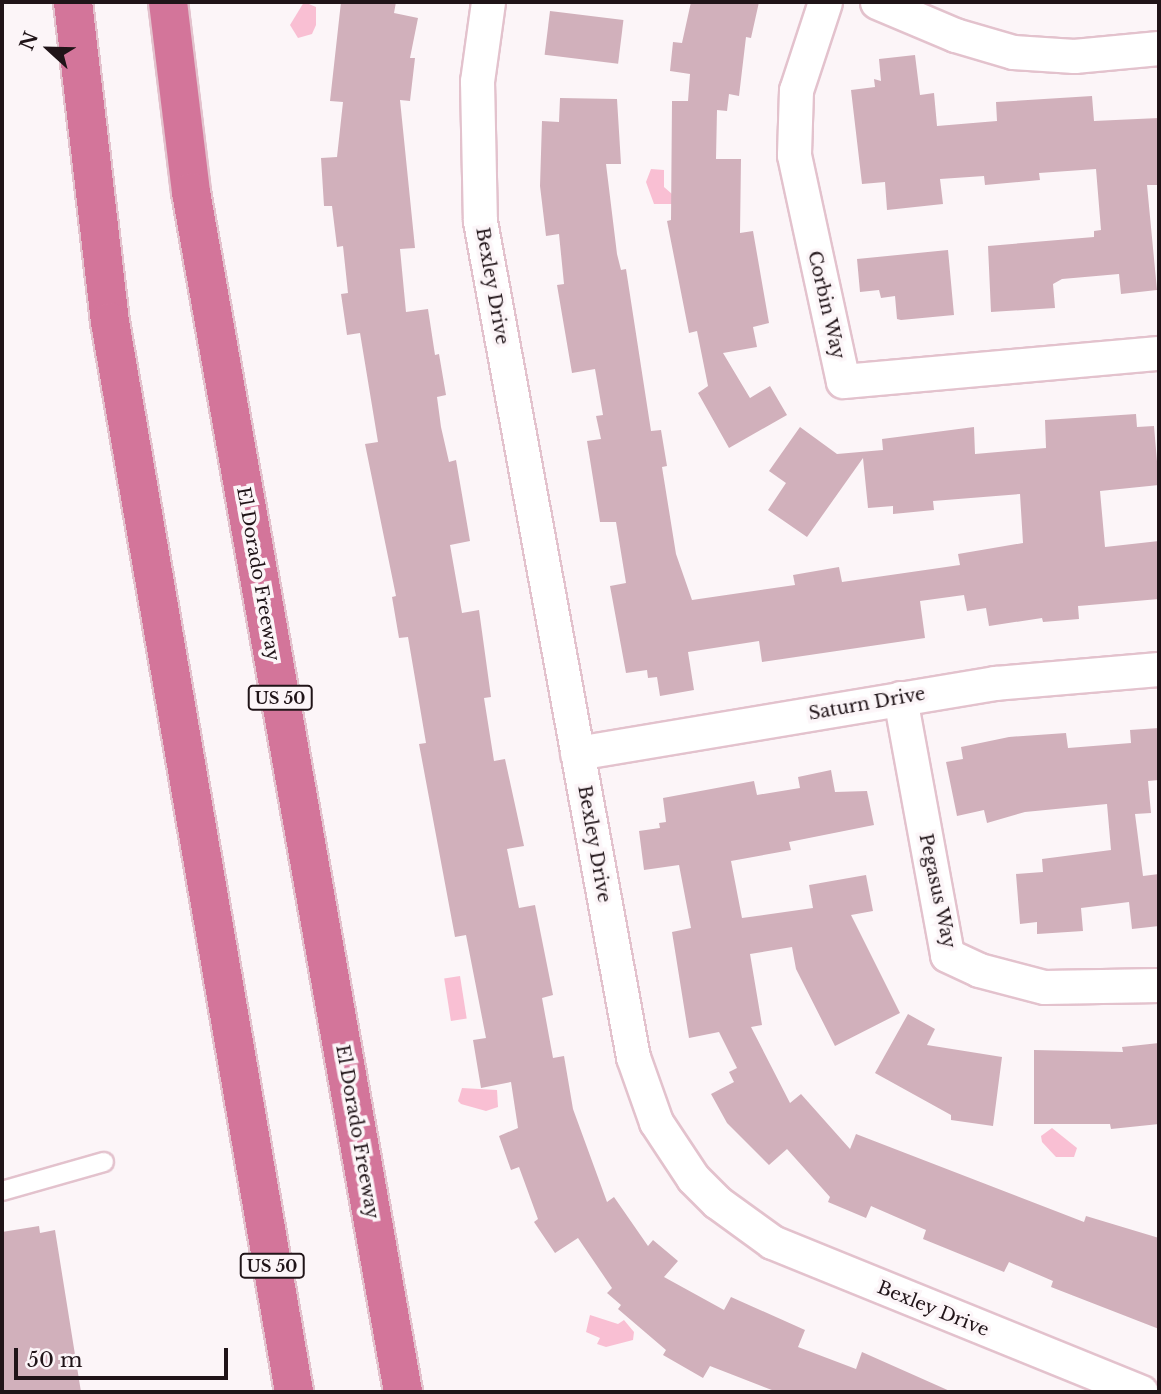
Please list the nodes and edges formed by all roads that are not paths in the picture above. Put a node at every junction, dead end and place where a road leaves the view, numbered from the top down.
1 (73, 2) edge
2 (168, 2) edge
3 (488, 2) edge
4 (825, 2) edge
5 (877, 2) edge
6 (1159, 48) edge
7 (1159, 353) edge
8 (1159, 669) edge
9 (900, 698) junction
10 (578, 753) junction
11 (1159, 985) edge
12 (104, 1162) dead end
13 (2, 1191) edge
14 (294, 1392) edge
15 (403, 1392) edge
16 (1141, 1392) edge

1 - 14 highway, US 50
2 - 15 highway, El Dorado Freeway / US 50
3 - 10 street, Bexley Drive
4 - 7 street, Corbin Way
5 - 6 street
8 - 9 street, Saturn Drive
9 - 10 street, Saturn Drive
9 - 11 street, Pegasus Way
10 - 16 street, Bexley Drive
12 - 13 lane

